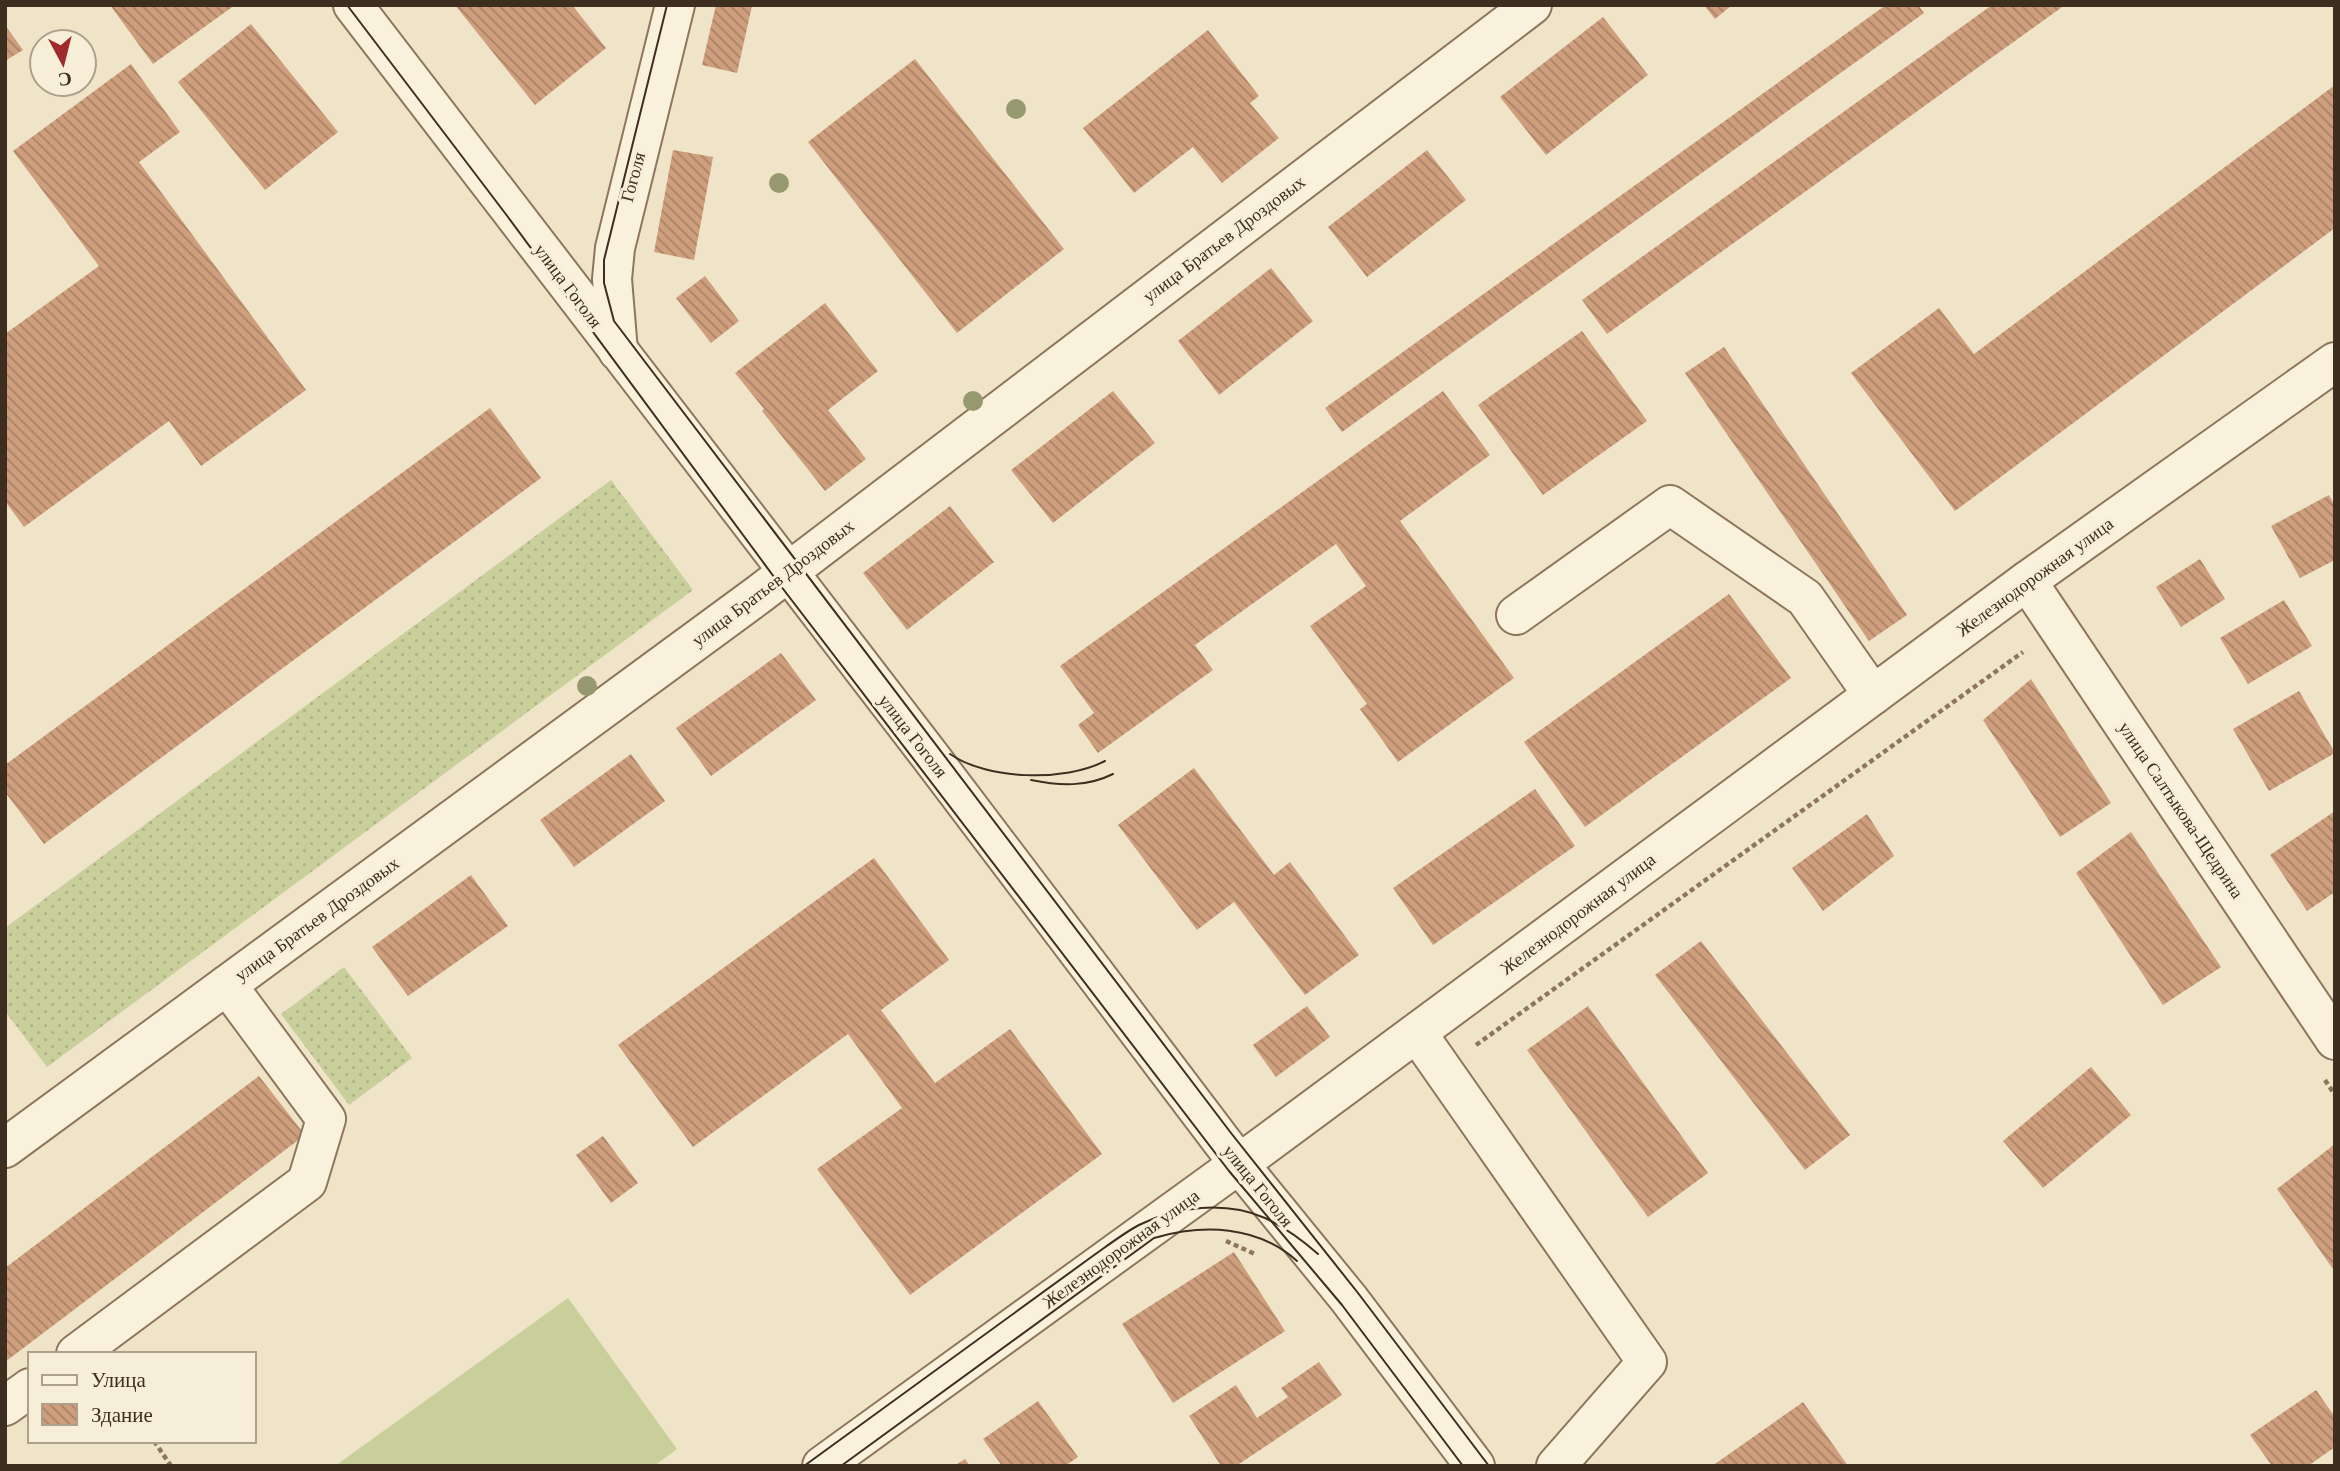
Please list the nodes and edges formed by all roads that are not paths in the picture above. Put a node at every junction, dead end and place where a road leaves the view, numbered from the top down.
1 (353, 5) edge
2 (675, 5) edge
3 (1532, 5) edge
4 (618, 351) junction
5 (2335, 362) edge
6 (787, 573) junction
7 (2027, 581) junction
8 (1516, 615) dead end
9 (1873, 695) junction
10 (227, 985) junction
11 (1418, 1033) junction
12 (2327, 1056) edge
13 (5, 1148) edge
14 (1239, 1164) junction
15 (79, 1352) edge
16 (28, 1389) edge
17 (5, 1406) edge
18 (822, 1466) edge
19 (1475, 1466) edge
20 (1556, 1466) edge

1 - 4 street, улица Гоголя
2 - 4 street, Гоголя
3 - 6 street, улица Братьев Дроздовых
4 - 6 street, улица Гоголя
5 - 7 street, Железнодорожная улица
6 - 10 street, улица Братьев Дроздовых
6 - 14 street, улица Гоголя
7 - 9 street, Железнодорожная улица
7 - 12 street, улица Салтыкова-Щедрина
8 - 9 street
9 - 11 street, Железнодорожная улица
10 - 13 street, улица Братьев Дроздовых
10 - 15 street
11 - 14 street, Железнодорожная улица
11 - 20 street
14 - 18 street, Железнодорожная улица
14 - 19 street, улица Гоголя
16 - 17 street

